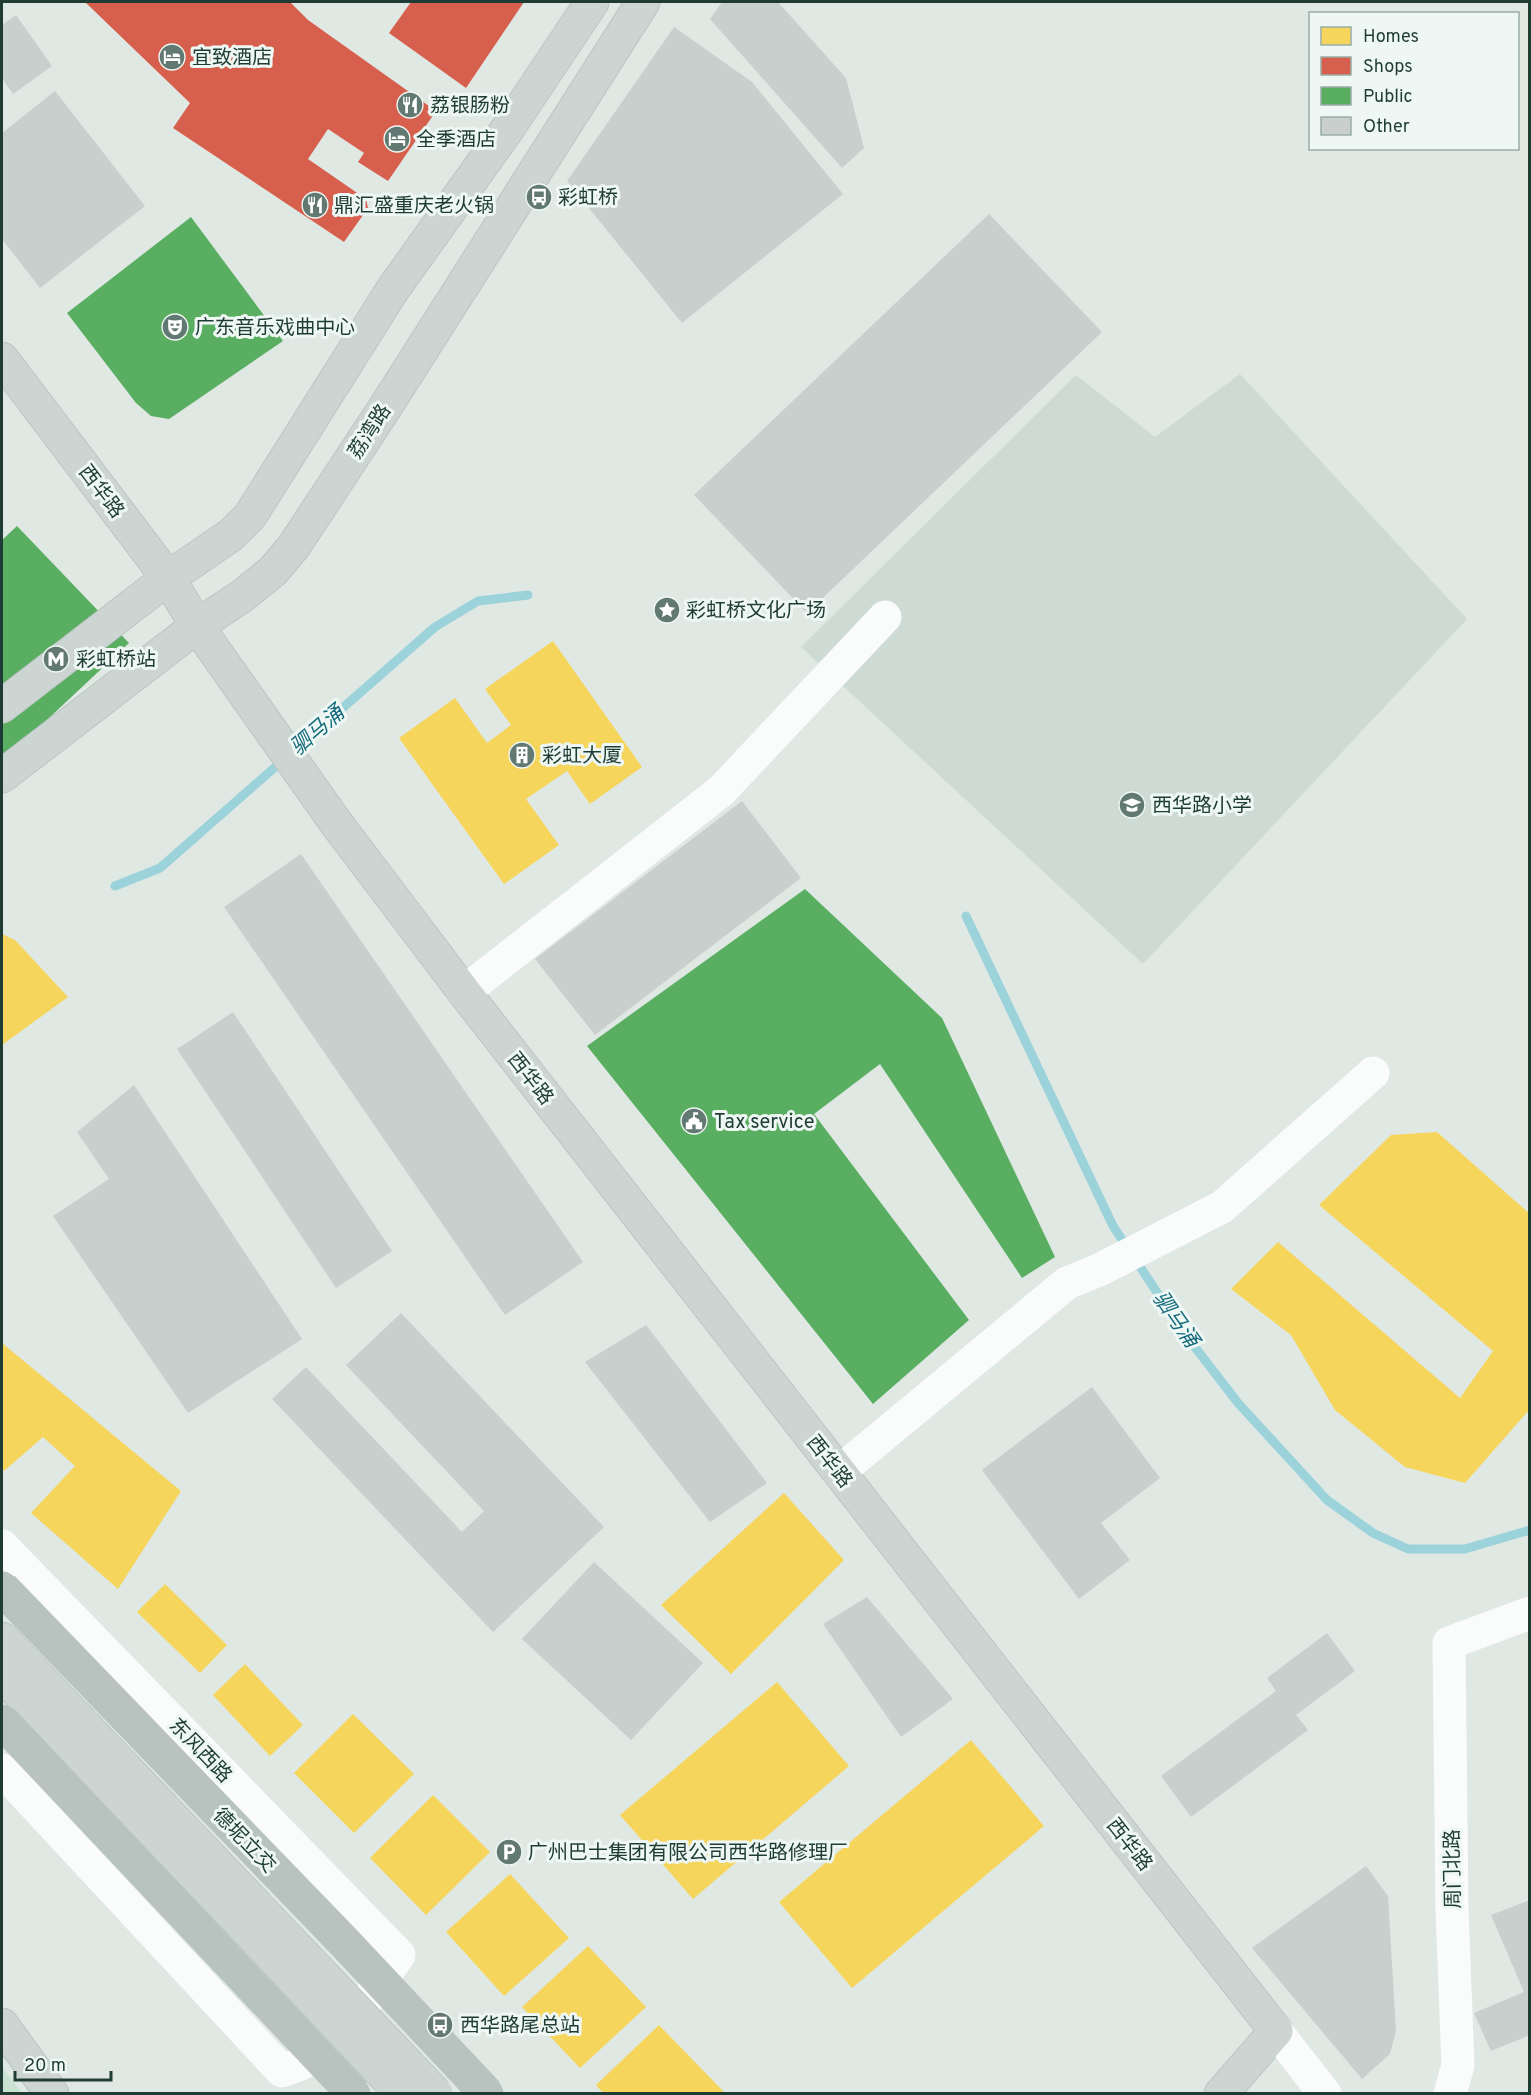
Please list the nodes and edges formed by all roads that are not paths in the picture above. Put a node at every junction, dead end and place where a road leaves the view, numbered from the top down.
1 (592, 2) edge
2 (643, 2) edge
3 (2, 359) edge
4 (250, 516) junction
5 (294, 546) junction
6 (168, 578) junction
7 (885, 617) dead end
8 (197, 626) junction
9 (2, 706) edge
10 (2, 776) edge
11 (464, 992) junction
12 (1373, 1073) dead end
13 (839, 1472) junction
14 (2, 1546) edge
15 (2, 1588) edge
16 (1530, 1613) edge
17 (2, 1639) edge
18 (2, 1675) edge
19 (2, 1721) edge
20 (2, 1770) edge
21 (2, 2025) edge
22 (1276, 2031) junction
23 (51, 2094) edge
24 (354, 2094) edge
25 (402, 2094) edge
26 (436, 2094) edge
27 (487, 2094) edge
28 (1221, 2094) edge
29 (1326, 2094) edge
30 (1450, 2094) edge

1 - 4 main road
2 - 5 main road, 荔湾路
3 - 6 main road, 西华路
4 - 5 main road
4 - 6 main road
5 - 8 main road, 荔湾路
6 - 8 main road, 西华路
6 - 9 main road
7 - 11 street
8 - 10 main road, 荔湾路
8 - 11 main road, 西华路
11 - 13 main road, 西华路
12 - 13 street
13 - 22 main road, 西华路
14 - 20 street, 东风西路
15 - 27 highway, 德坭立交, bridge
16 - 30 street, 周门北路
17 - 26 main road, 德坭立交, bridge
18 - 25 main road, bridge
19 - 24 highway, bridge
21 - 23 main road
22 - 28 main road
22 - 29 street

